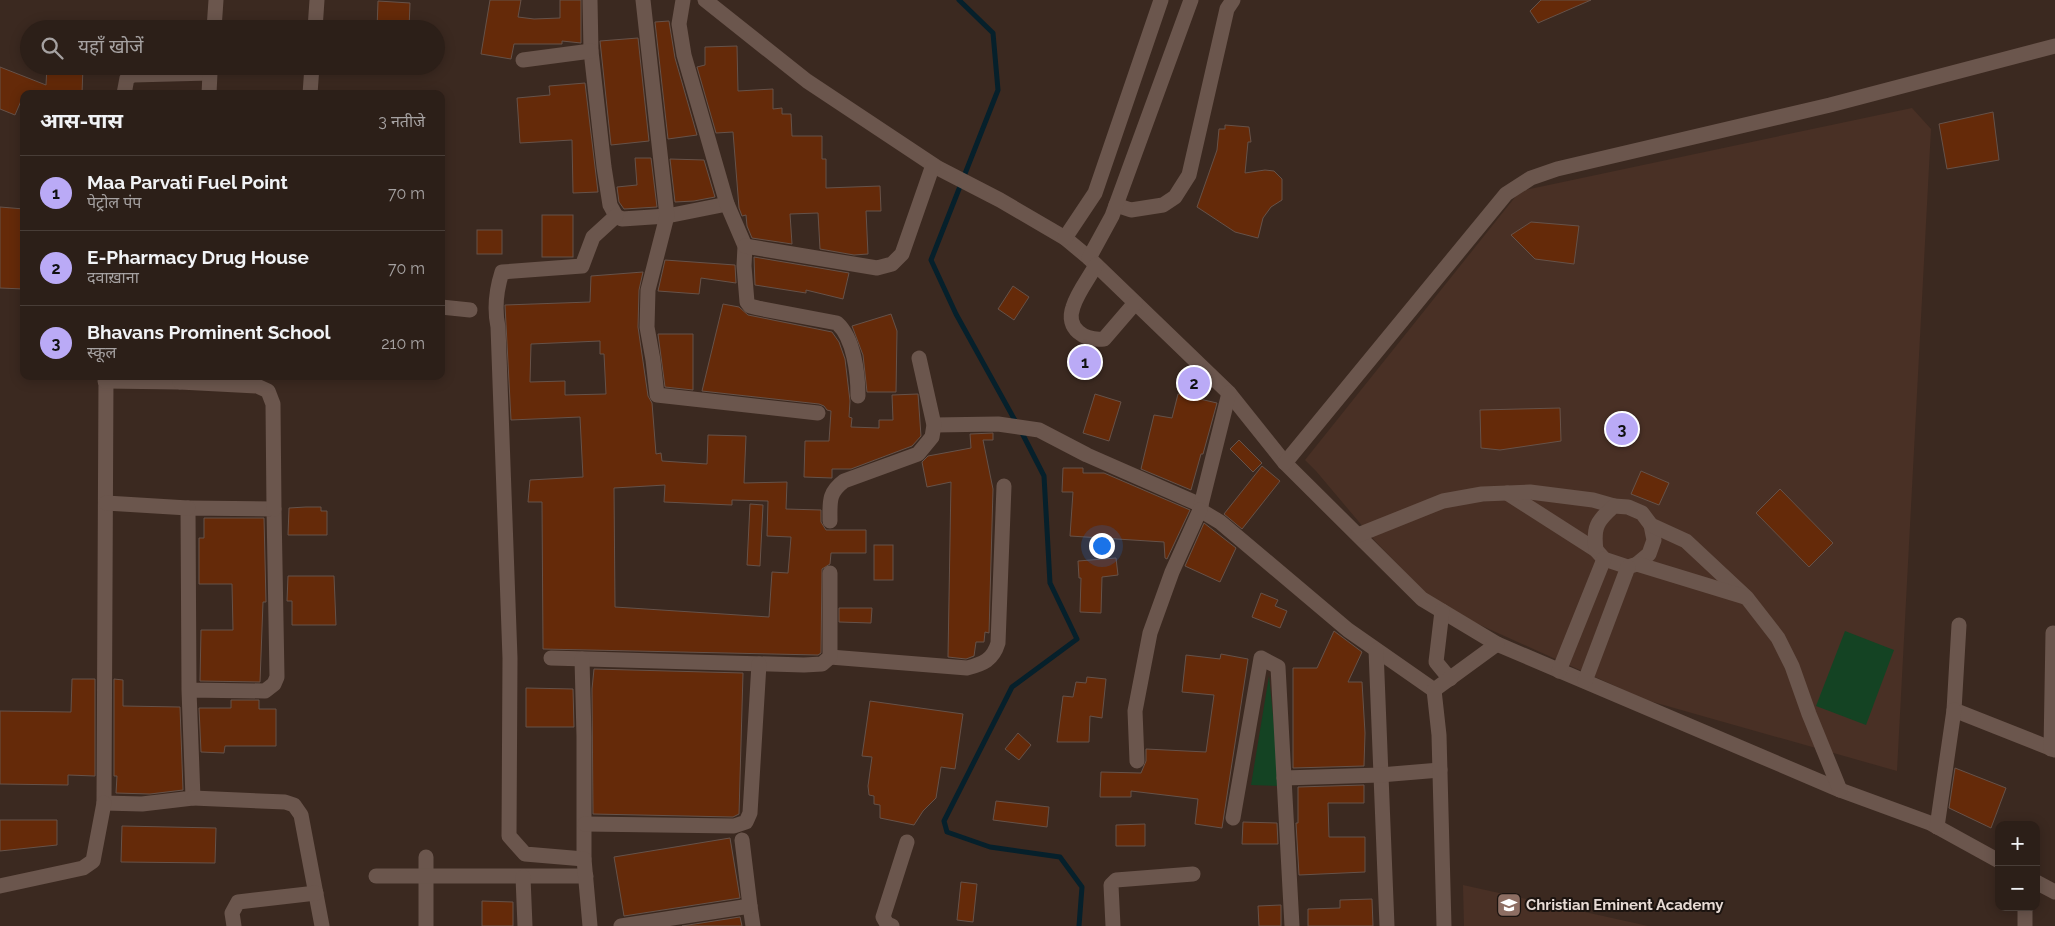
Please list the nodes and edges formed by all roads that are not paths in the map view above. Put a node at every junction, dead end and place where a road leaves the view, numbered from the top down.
1 (216, 0) edge
2 (317, 0) edge
3 (590, 0) edge
4 (643, 0) edge
5 (683, 0) edge
6 (705, 0) edge
7 (1161, 0) edge
8 (1191, 0) edge
9 (1233, 0) edge
10 (215, 20) edge
11 (316, 20) edge
12 (2055, 46) edge
13 (591, 51) junction
14 (523, 60) dead end
15 (134, 75) edge
16 (211, 75) edge
17 (311, 75) edge
18 (125, 90) edge
19 (209, 90) edge
20 (310, 90) edge
21 (935, 167) junction
22 (727, 204) junction
23 (1116, 205) junction
24 (616, 216) junction
25 (666, 216) junction
26 (1065, 238) junction
27 (745, 246) junction
28 (1093, 262) junction
29 (1135, 303) junction
30 (445, 307) edge
31 (470, 310) dead end
32 (919, 358) dead end
33 (106, 380) edge
34 (194, 380) edge
35 (1230, 393) junction
36 (858, 396) dead end
37 (818, 413) dead end
38 (934, 425) junction
39 (1284, 463) junction
40 (1004, 486) dead end
41 (1507, 493) junction
42 (106, 503) junction
43 (1614, 506) junction
44 (188, 508) junction
45 (1200, 508) junction
46 (274, 509) junction
47 (830, 521) dead end
48 (1651, 525) junction
49 (1358, 536) junction
50 (1600, 555) junction
51 (1632, 565) junction
52 (830, 573) dead end
53 (1747, 598) junction
54 (1442, 611) junction
55 (1959, 625) dead end
56 (2053, 633) dead end
57 (1497, 644) junction
58 (1376, 650) junction
59 (830, 657) junction
60 (551, 658) dead end
61 (582, 659) junction
62 (759, 664) junction
63 (1559, 671) junction
64 (1450, 679) junction
65 (1585, 681) junction
66 (189, 690) junction
67 (1434, 690) junction
68 (1954, 710) junction
69 (2053, 750) edge
70 (1137, 761) dead end
71 (1440, 770) junction
72 (1380, 775) junction
73 (1284, 778) junction
74 (1840, 790) junction
75 (193, 798) junction
76 (104, 803) junction
77 (1233, 818) dead end
78 (585, 824) junction
79 (1937, 827) junction
80 (742, 840) dead end
81 (907, 842) dead end
82 (426, 858) dead end
83 (584, 859) junction
84 (1995, 859) edge
85 (1193, 874) dead end
86 (376, 876) dead end
87 (426, 876) junction
88 (586, 876) junction
89 (523, 877) junction
90 (2040, 884) edge
91 (0, 886) edge
92 (2055, 892) edge
93 (316, 893) junction
94 (750, 906) junction
95 (2025, 911) edge
96 (234, 926) edge
97 (322, 926) edge
98 (426, 926) edge
99 (525, 926) edge
100 (590, 926) edge
101 (621, 926) edge
102 (753, 926) edge
103 (892, 926) edge
104 (1112, 926) edge
105 (1292, 926) edge
106 (1386, 926) edge
107 (1444, 926) edge
108 (2025, 926) edge

1 - 10 street
2 - 11 street
3 - 13 street
4 - 25 street
5 - 22 street
6 - 21 street
7 - 26 street
8 - 23 street
9 - 23 street
12 - 39 street
13 - 14 street
13 - 24 street
15 - 18 street
16 - 19 street
17 - 20 street
21 - 26 street
21 - 27 street
22 - 25 street
22 - 27 street
23 - 28 street
24 - 25 street
24 - 83 street
25 - 37 street
26 - 28 street
27 - 36 street
28 - 29 street
28 - 29 street
29 - 35 street
30 - 31 street
32 - 38 street
33 - 42 street
34 - 46 street
35 - 39 street
35 - 45 street
38 - 45 street
38 - 47 street
39 - 49 street
40 - 59 street
41 - 43 street
41 - 49 street
41 - 50 street
42 - 44 street
42 - 76 street
43 - 48 street
43 - 50 street
44 - 46 street
44 - 66 street
45 - 58 street
45 - 70 street
46 - 66 street
48 - 51 street
48 - 53 street
49 - 54 street
50 - 51 street
50 - 63 street
51 - 53 street
51 - 65 street
52 - 59 street
53 - 74 street
54 - 57 street
54 - 64 street
55 - 68 street
56 - 69 street
57 - 63 street
57 - 64 street
58 - 67 street
58 - 72 street
59 - 62 street
60 - 61 street
61 - 62 street
61 - 78 street
62 - 78 street
63 - 65 street
64 - 67 street
65 - 74 street
66 - 75 street
67 - 71 street
68 - 69 street
68 - 79 street
71 - 72 street
71 - 107 street
72 - 73 street
72 - 106 street
73 - 77 street
73 - 105 street
74 - 79 street
75 - 76 street
75 - 93 street
76 - 91 street
78 - 83 street
79 - 84 street
80 - 94 street
81 - 103 street
82 - 87 street
83 - 88 street
85 - 104 street
86 - 87 street
87 - 89 street
87 - 98 street
88 - 89 street
88 - 100 street
89 - 99 street
90 - 92 street
93 - 96 street
93 - 97 street
94 - 101 street
94 - 102 street
95 - 108 street

